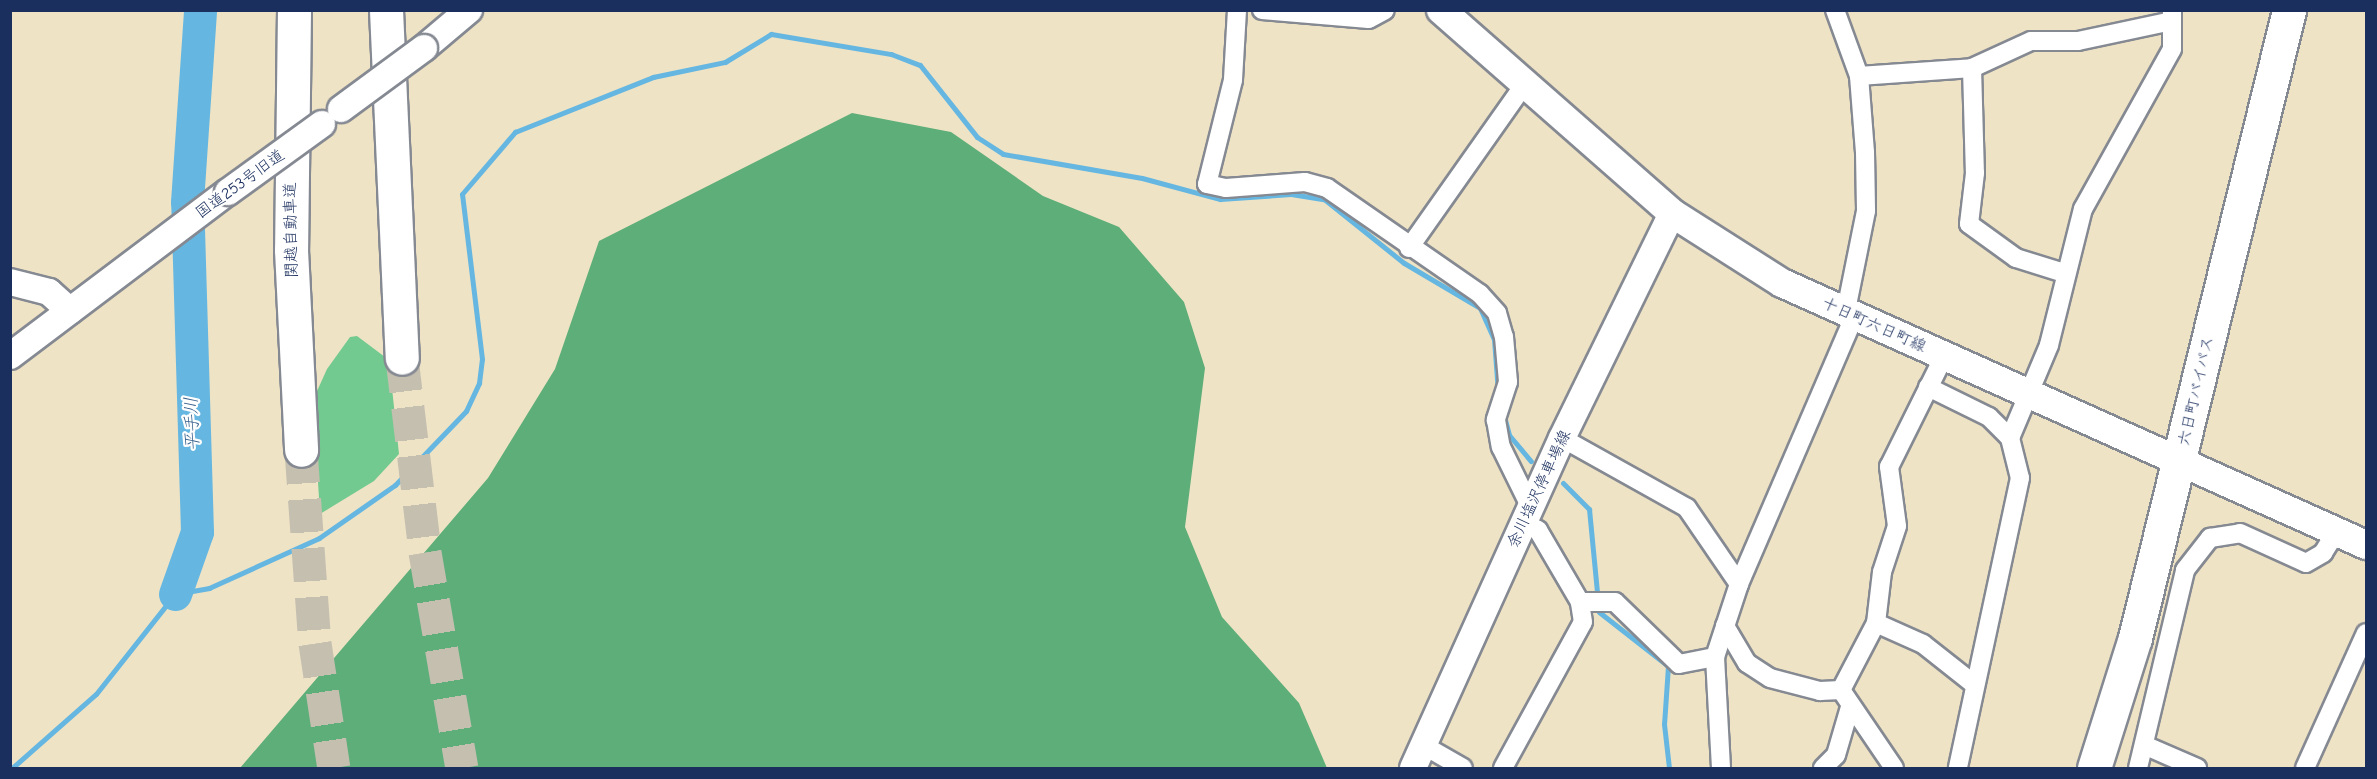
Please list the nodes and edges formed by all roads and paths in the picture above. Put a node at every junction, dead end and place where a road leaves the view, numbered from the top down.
1 (294, 10) edge
2 (386, 10) edge
3 (469, 10) edge
4 (1237, 10) edge
5 (1262, 10) edge
6 (1385, 10) edge
7 (1441, 10) edge
8 (1835, 10) edge
9 (2289, 10) edge
10 (2172, 16) edge
11 (1972, 68) junction
12 (1859, 76) junction
13 (1524, 85) junction
14 (1672, 213) junction
15 (1409, 248) junction
16 (2064, 273) junction
17 (10, 282) edge
18 (70, 310) junction
19 (1849, 316) junction
20 (10, 356) edge
21 (1944, 356) junction
22 (402, 358) tunnel mouth
23 (1928, 387) junction
24 (2029, 394) junction
25 (1562, 438) junction
26 (2010, 438) junction
27 (301, 450) tunnel mouth
28 (2179, 463) junction
29 (1527, 514) junction
30 (2336, 532) junction
31 (2367, 545) edge
32 (1739, 584) junction
33 (1580, 602) junction
34 (1875, 623) junction
35 (1725, 626) junction
36 (2367, 633) edge
37 (1715, 657) junction
38 (1975, 685) junction
39 (1841, 690) junction
40 (1851, 707) junction
41 (1423, 745) junction
42 (2144, 745) junction
43 (1413, 768) edge
44 (1463, 768) edge
45 (1503, 768) edge
46 (1721, 768) edge
47 (1823, 768) edge
48 (1894, 768) edge
49 (1958, 768) edge
50 (2094, 768) edge
51 (2138, 768) edge
52 (2197, 768) edge
53 (2305, 768) edge

1 - 27 highway, 関越自動車道
2 - 22 highway
3 - 18 street, 国道253号旧道, bridge
4 - 15 street
5 - 6 street
7 - 13 main road, 十日町六日町線
8 - 12 street
9 - 28 highway, 六日町バイパス
10 - 11 street
10 - 16 street
11 - 12 street
11 - 16 street
12 - 19 street
13 - 14 main road, 十日町六日町線
13 - 15 street
14 - 19 main road, 十日町六日町線
14 - 25 street, 余川塩沢停車場線
15 - 29 street
16 - 24 street
17 - 18 street
18 - 20 street, 国道253号旧道
19 - 21 main road, 十日町六日町線
19 - 32 street
21 - 23 street
21 - 24 main road, 十日町六日町線
23 - 26 street
23 - 34 street
24 - 26 street
24 - 28 main road, 十日町六日町線
25 - 29 street, 余川塩沢停車場線
25 - 32 street
26 - 38 street
28 - 30 main road, 十日町六日町線
28 - 50 highway, 六日町バイパス
29 - 33 street
29 - 41 street, 余川塩沢停車場線
30 - 31 main road, 十日町六日町線
30 - 42 street
32 - 35 street
33 - 37 street
33 - 45 street
34 - 38 street
34 - 39 street
35 - 37 street
35 - 39 street
36 - 53 street
37 - 46 street
38 - 49 street
39 - 40 street
40 - 47 street
40 - 48 street
41 - 43 street, 余川塩沢停車場線
41 - 44 street
42 - 51 street
42 - 52 street

